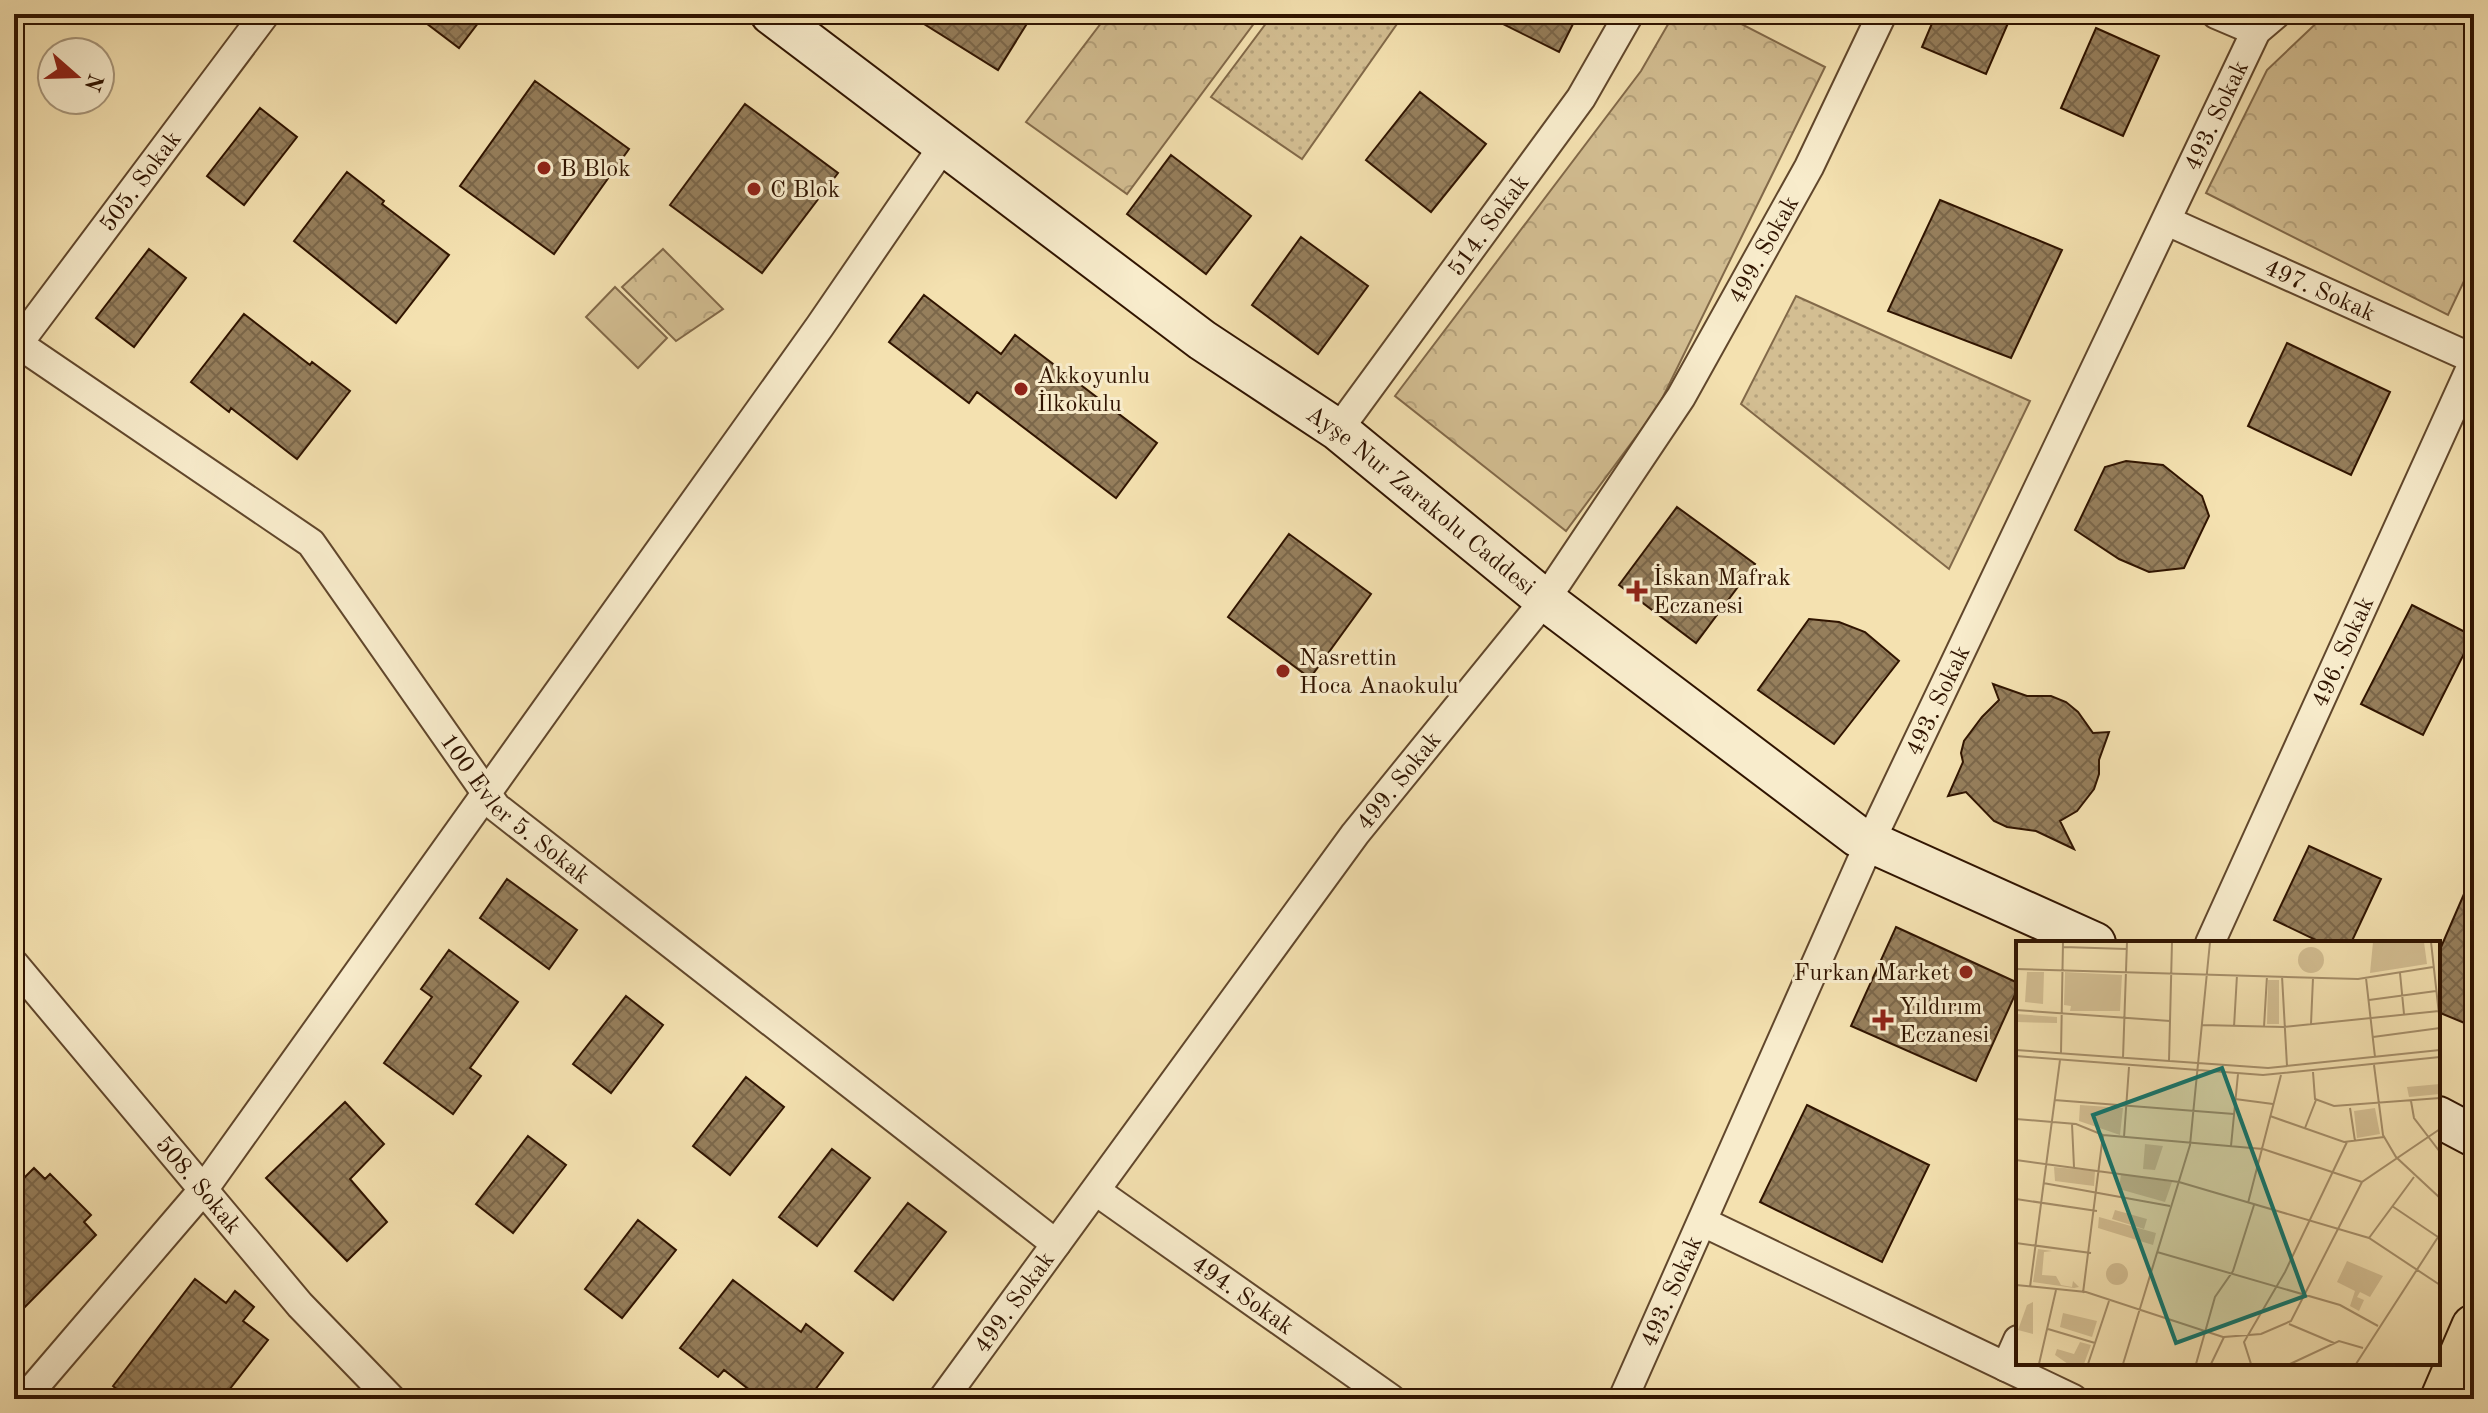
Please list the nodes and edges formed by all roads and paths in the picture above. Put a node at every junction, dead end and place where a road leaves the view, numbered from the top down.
1 (265, 14) edge
2 (771, 14) edge
3 (1629, 14) edge
4 (1882, 14) edge
5 (2216, 14) edge
6 (2266, 23) edge
7 (944, 145) junction
8 (2167, 221) junction
9 (16, 345) edge
10 (2474, 360) edge
11 (1338, 430) junction
12 (1545, 600) junction
13 (486, 794) junction
14 (1870, 842) junction
15 (2091, 941) edge
16 (2211, 941) edge
17 (14, 964) edge
18 (2440, 1118) edge
19 (2474, 1136) edge
20 (203, 1190) junction
21 (1096, 1191) junction
22 (1703, 1222) junction
23 (1056, 1244) junction
24 (2474, 1327) edge
25 (2016, 1344) edge
26 (2006, 1367) junction
27 (24, 1399) edge
28 (391, 1399) edge
29 (943, 1399) edge
30 (1391, 1399) edge
31 (1623, 1399) edge
32 (2073, 1399) edge
33 (2443, 1399) edge

1 - 9 street, 505. Sokak
2 - 7 street, Ayşe Nur Zarakolu Caddesi
3 - 11 street, 514. Sokak
4 - 12 street, 499. Sokak
5 - 6 street
6 - 8 street, 493. Sokak
7 - 11 street, Ayşe Nur Zarakolu Caddesi
7 - 13 street
8 - 10 street, 497. Sokak
8 - 14 street, 493. Sokak
9 - 13 street, 100 Evler 5. Sokak
10 - 16 street, 496. Sokak
11 - 12 street, Ayşe Nur Zarakolu Caddesi
12 - 14 street, Ayşe Nur Zarakolu Caddesi
12 - 21 street, 499. Sokak
13 - 20 street
13 - 23 street, 100 Evler 5. Sokak
14 - 15 street, Ayşe Nur Zarakolu Caddesi
14 - 22 street, 493. Sokak
17 - 20 street, 508. Sokak
18 - 19 street
20 - 27 street
20 - 28 street, 508. Sokak
21 - 23 street, 499. Sokak
21 - 30 street, 494. Sokak
22 - 26 street
22 - 31 street, 493. Sokak
23 - 29 street, 499. Sokak
24 - 33 main road
25 - 26 street
26 - 32 street

